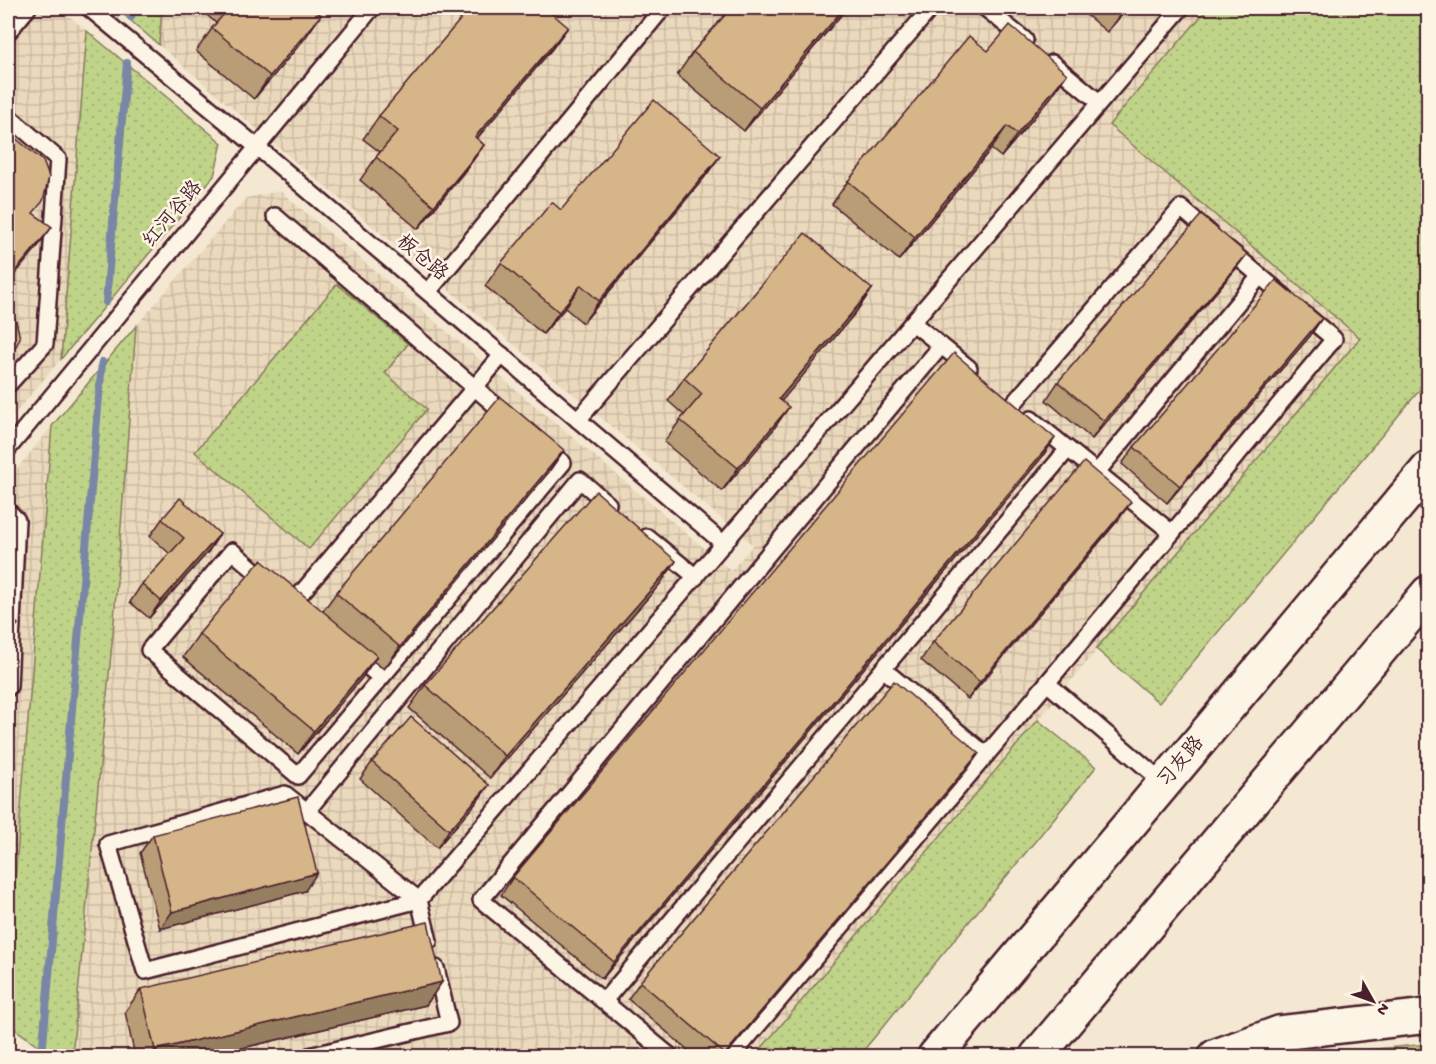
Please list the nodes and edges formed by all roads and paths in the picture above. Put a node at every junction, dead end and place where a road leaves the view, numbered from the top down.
1 (28, 8) edge
2 (89, 8) edge
3 (372, 8) edge
4 (663, 8) edge
5 (931, 8) edge
6 (986, 8) edge
7 (1181, 8) edge
8 (8, 32) edge
9 (1100, 102) junction
10 (8, 116) edge
11 (257, 147) junction
12 (274, 216) dead end
13 (1260, 276) junction
14 (428, 292) junction
15 (912, 323) junction
16 (941, 346) junction
17 (502, 355) junction
18 (977, 375) edge
19 (8, 385) edge
20 (475, 388) junction
21 (578, 420) junction
22 (519, 425) edge
23 (536, 440) edge
24 (8, 448) edge
25 (1068, 449) junction
26 (1428, 469) edge
27 (1097, 472) junction
28 (615, 510) edge
29 (8, 511) edge
30 (633, 525) edge
31 (1172, 533) junction
32 (724, 544) junction
33 (696, 577) junction
34 (1428, 593) edge
35 (284, 595) junction
36 (310, 618) edge
37 (346, 648) edge
38 (883, 669) junction
39 (381, 678) junction
40 (1047, 682) junction
41 (8, 688) edge
42 (986, 755) junction
43 (1165, 784) junction
44 (307, 811) junction
45 (419, 900) junction
46 (604, 1001) junction
47 (1428, 1016) edge
48 (313, 1056) edge
49 (670, 1056) edge
50 (732, 1056) edge
51 (935, 1056) edge
52 (1037, 1056) edge
53 (1216, 1056) edge

1 - 8 lane
2 - 11 lane, 板仓路
3 - 11 lane, 红河谷路
4 - 14 lane
5 - 21 lane
6 - 9 lane
7 - 9 lane
9 - 15 lane
10 - 19 lane
11 - 14 lane, 板仓路
11 - 24 lane, 红河谷路
12 - 20 lane
13 - 25 lane
13 - 27 lane
13 - 31 lane
14 - 17 lane, 板仓路
15 - 16 lane
15 - 32 lane
16 - 18 lane
16 - 46 lane
17 - 20 lane
17 - 21 lane, 板仓路
20 - 22 lane
20 - 35 lane
21 - 32 lane, 板仓路
23 - 39 lane
25 - 27 lane
25 - 38 lane
26 - 43 main road, 习友路
27 - 31 lane
28 - 44 lane
29 - 41 lane
30 - 33 lane
31 - 40 lane
32 - 33 lane
33 - 45 lane
34 - 52 main road
35 - 36 lane
35 - 39 lane
37 - 39 lane
38 - 42 lane
38 - 46 lane
40 - 42 lane
40 - 43 lane
42 - 50 lane
43 - 51 main road, 习友路
44 - 45 lane
44 - 45 lane
45 - 48 lane
46 - 49 lane
47 - 53 main road

